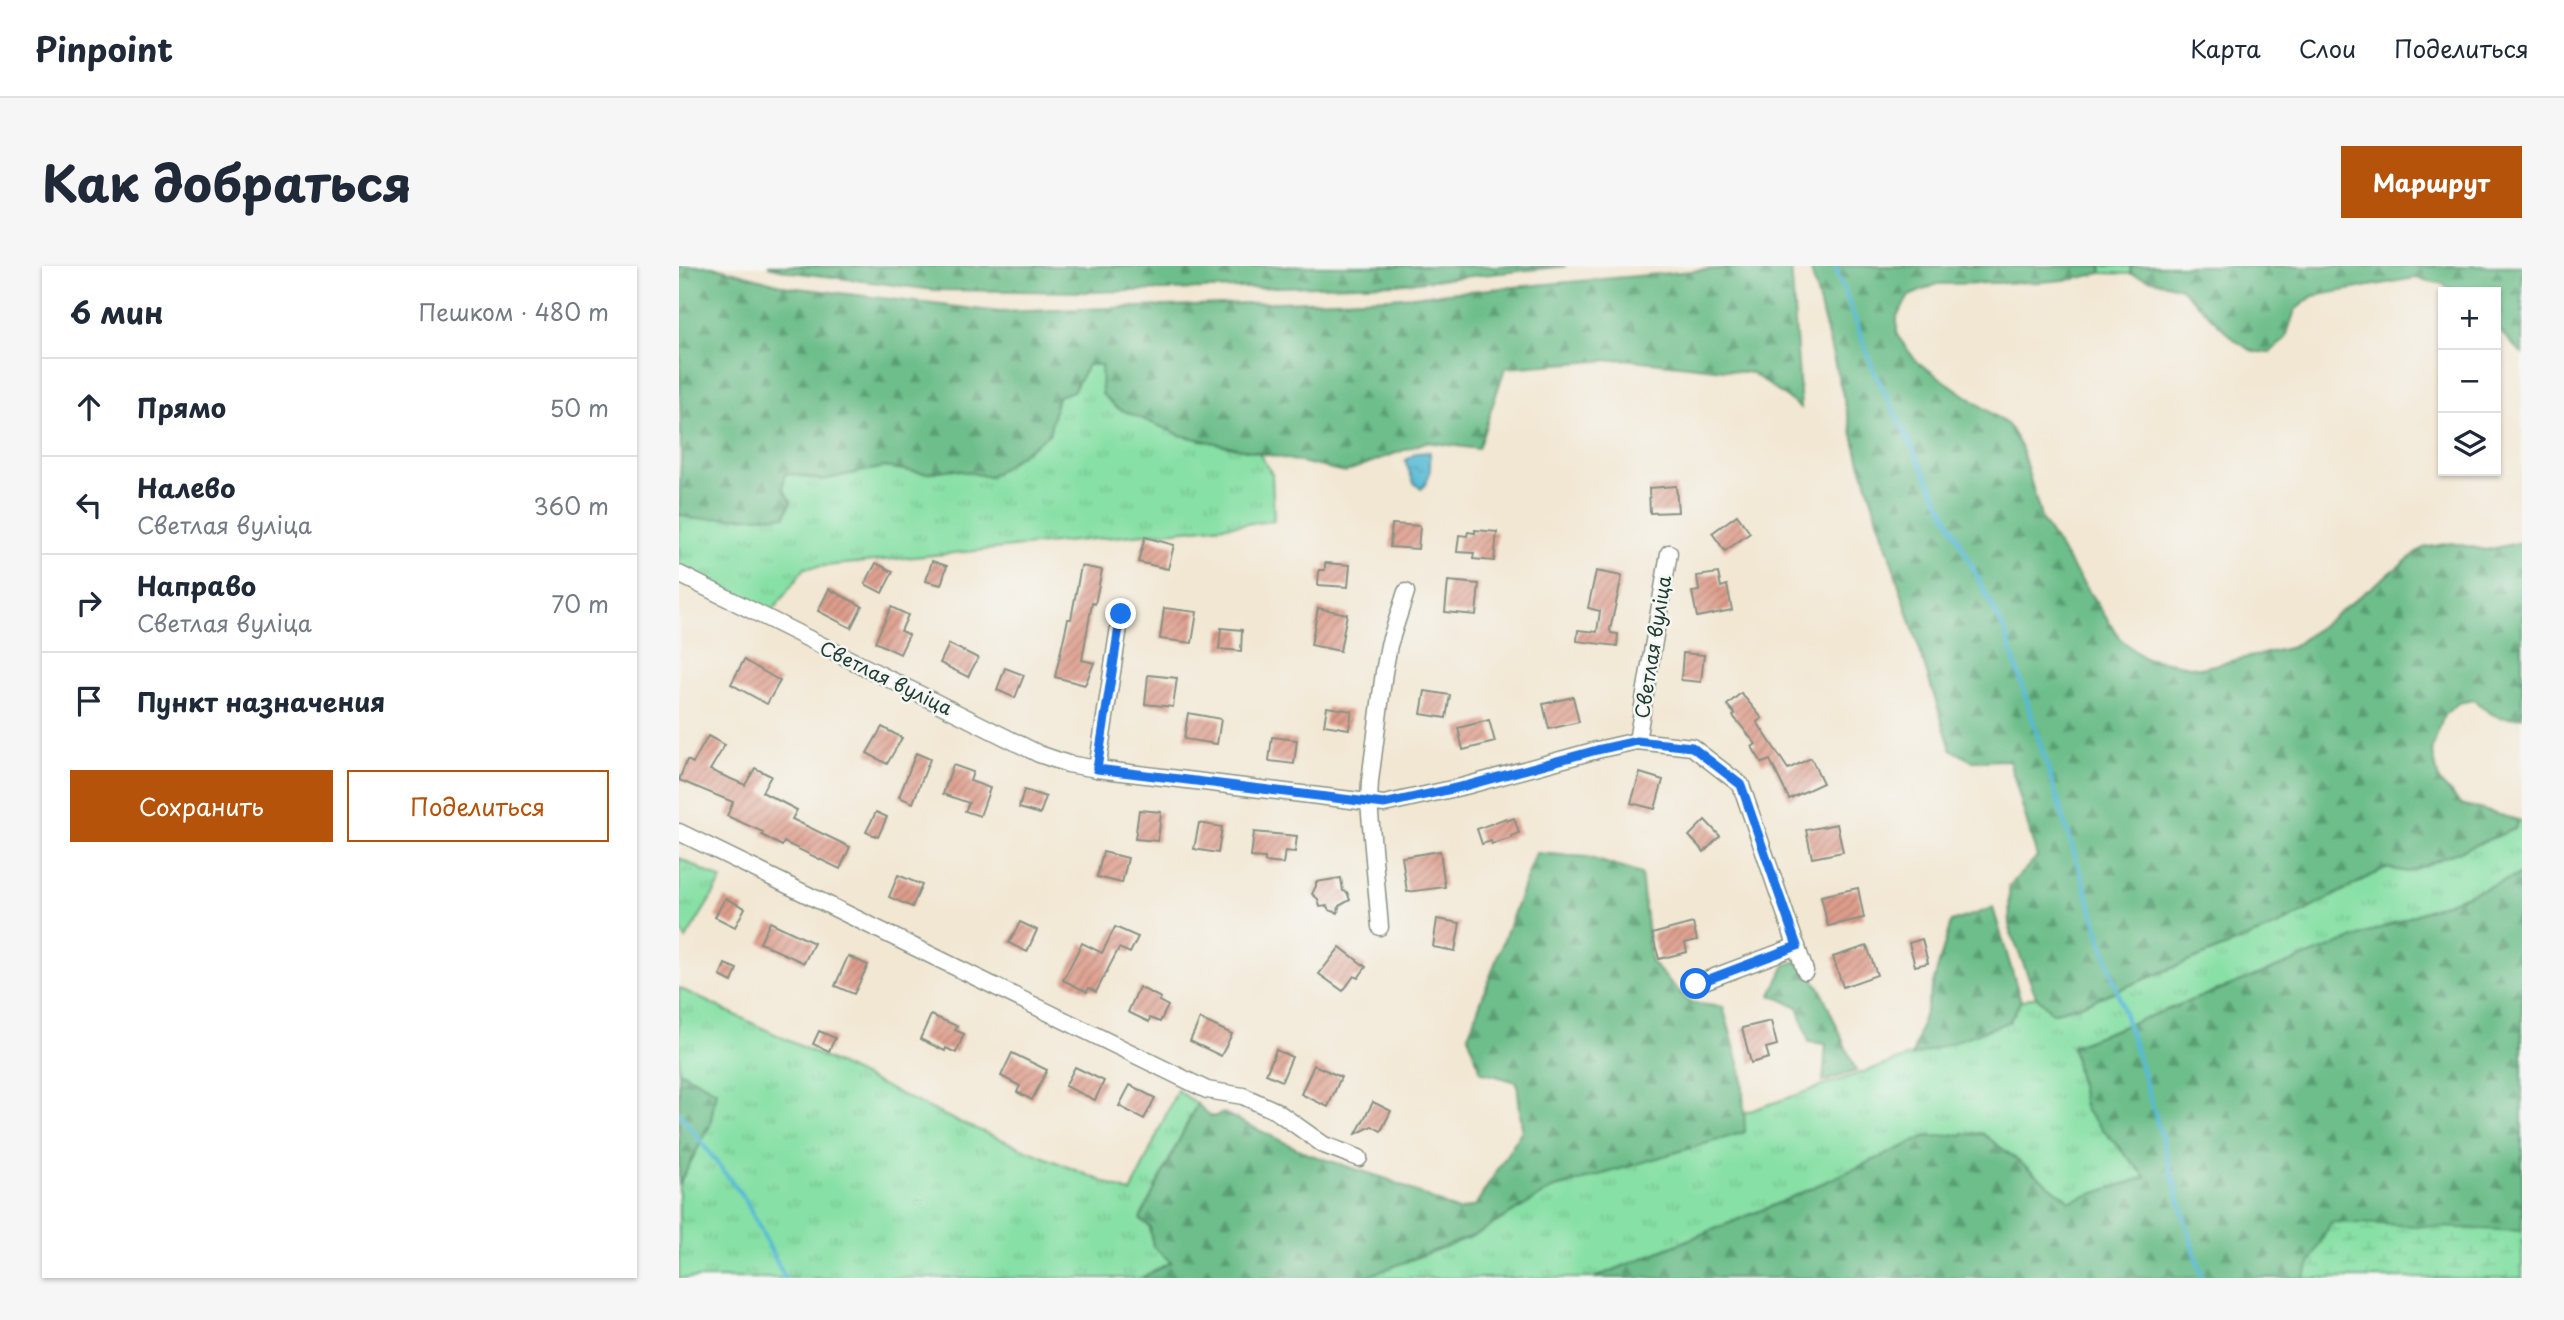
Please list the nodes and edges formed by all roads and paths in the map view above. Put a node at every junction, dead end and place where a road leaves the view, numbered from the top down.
1 (1669, 553) dead end
2 (679, 574) edge
3 (1406, 592) dead end
4 (1121, 614) dead end
5 (1637, 741) junction
6 (1097, 769) junction
7 (1369, 803) junction
8 (679, 832) edge
9 (1380, 927) dead end
10 (1797, 946) junction
11 (1805, 971) dead end
12 (1696, 984) dead end
13 (1359, 1157) dead end

1 - 5 street, Светлая вуліца
2 - 6 street, Светлая вуліца
3 - 7 street
4 - 6 street
5 - 7 street, Светлая вуліца
5 - 10 street, Светлая вуліца
6 - 7 street, Светлая вуліца
7 - 9 street
8 - 13 street
10 - 11 street, Светлая вуліца
10 - 12 street

